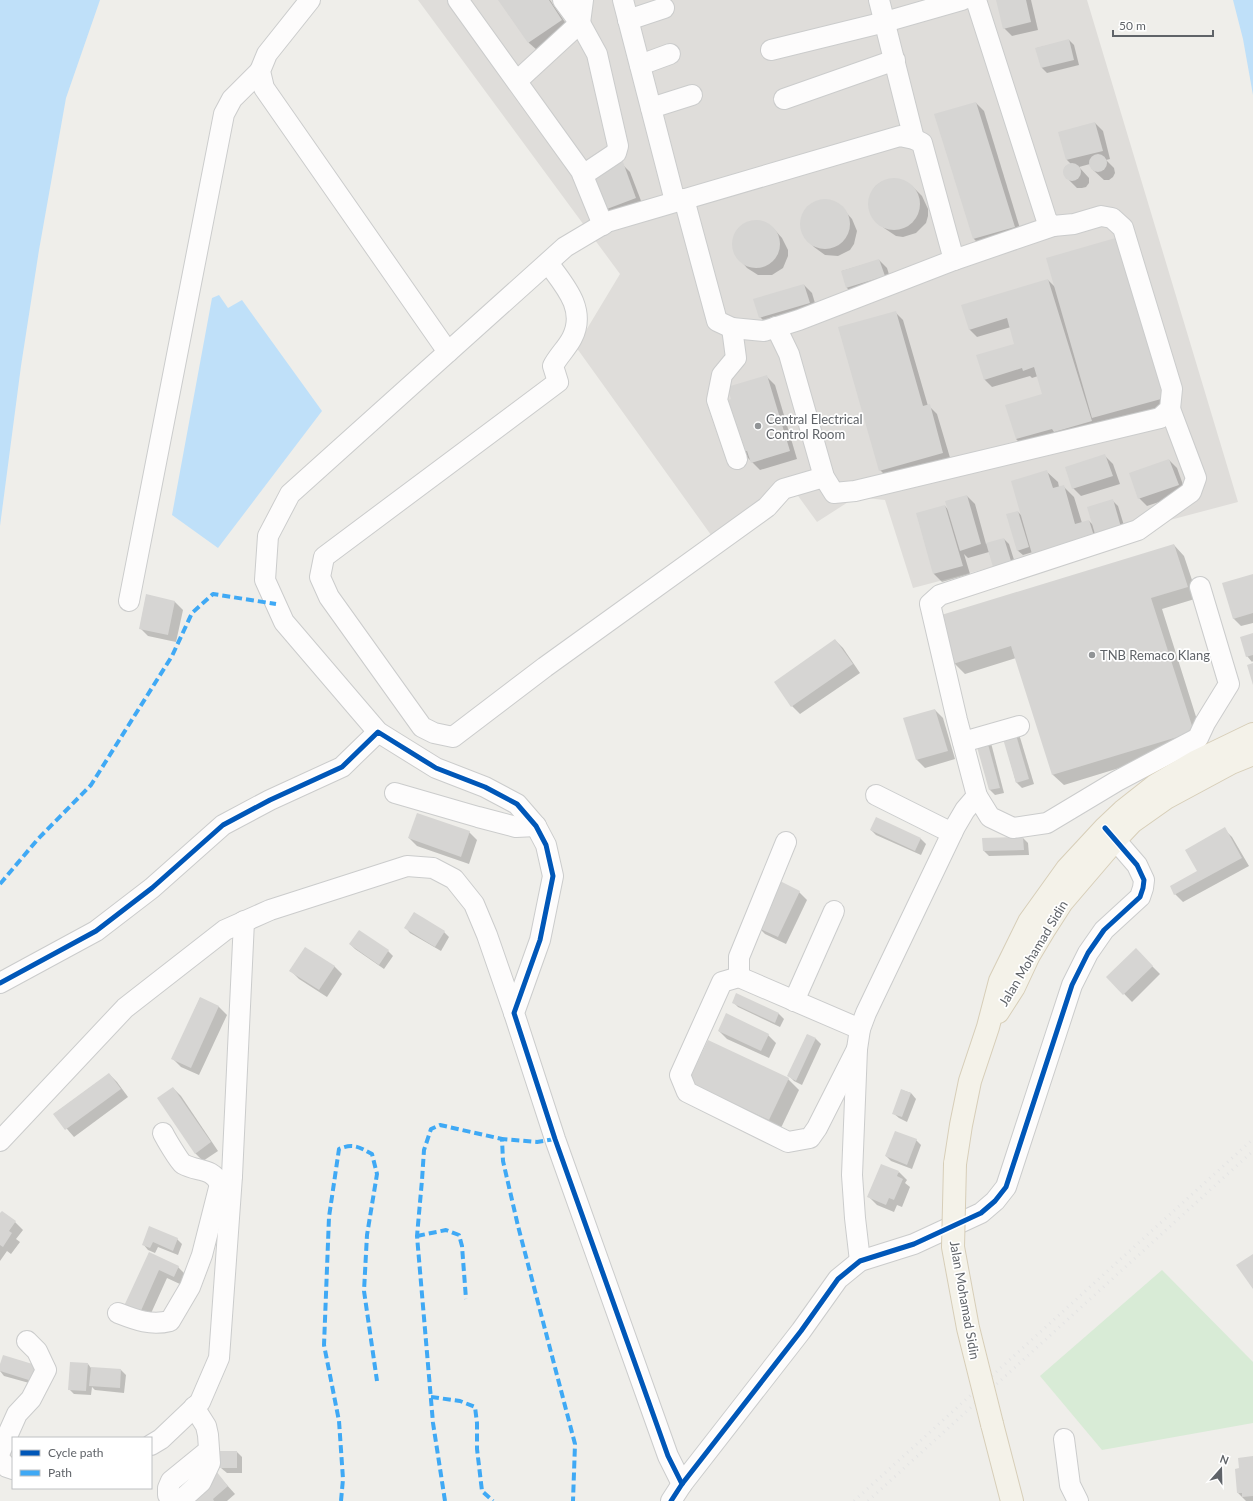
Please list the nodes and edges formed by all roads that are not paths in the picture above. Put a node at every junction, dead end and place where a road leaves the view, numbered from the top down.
1 (310, 0) edge
2 (458, 0) edge
3 (563, 0) edge
4 (583, 0) edge
5 (623, 0) edge
6 (880, 0) edge
7 (962, 0) edge
8 (976, 0) edge
9 (664, 8) dead end
10 (628, 20) junction
11 (885, 22) junction
12 (580, 23) junction
13 (771, 50) dead end
14 (670, 54) dead end
15 (895, 60) junction
16 (640, 65) junction
17 (260, 71) junction
18 (517, 82) junction
19 (692, 95) dead end
20 (784, 99) dead end
21 (651, 108) junction
22 (914, 139) junction
23 (583, 175) junction
24 (680, 200) junction
25 (603, 225) junction
26 (1053, 226) junction
27 (954, 260) junction
28 (548, 263) junction
29 (776, 327) junction
30 (732, 328) junction
31 (448, 352) junction
32 (1170, 409) junction
33 (737, 459) dead end
34 (824, 477) junction
35 (1200, 587) dead end
36 (129, 602) dead end
37 (1019, 726) dead end
38 (378, 732) junction
39 (1253, 734) edge
40 (963, 742) junction
41 (1253, 754) edge
42 (396, 793) dead end
43 (876, 795) dead end
44 (977, 796) junction
45 (536, 826) junction
46 (952, 833) junction
47 (1110, 834) junction
48 (786, 842) dead end
49 (834, 911) dead end
50 (244, 921) junction
51 (739, 977) junction
52 (0, 983) edge
53 (794, 1001) junction
54 (514, 1013) junction
55 (860, 1029) junction
56 (857, 1049) junction
57 (162, 1133) dead end
58 (0, 1141) edge
59 (226, 1180) junction
60 (860, 1260) junction
61 (118, 1314) dead end
62 (27, 1341) dead end
63 (194, 1407) junction
64 (1064, 1439) dead end
65 (152, 1444) edge
66 (209, 1450) dead end
67 (0, 1452) edge
68 (0, 1460) edge
69 (12, 1469) edge
70 (682, 1484) junction
71 (671, 1501) edge
72 (1012, 1501) edge
73 (1078, 1501) edge

1 - 17 street
2 - 18 street
3 - 12 street
4 - 12 street
5 - 10 street
6 - 11 street
7 - 11 street
8 - 26 street
9 - 10 street
10 - 16 street
11 - 13 street
11 - 15 street
12 - 18 street
12 - 23 street
14 - 16 street
15 - 20 street
15 - 22 street
16 - 21 street
17 - 31 street
17 - 36 street
18 - 23 street
19 - 21 street
21 - 24 street
22 - 24 street
22 - 27 street
23 - 25 street
24 - 25 street
24 - 30 street
25 - 28 street
26 - 27 street
26 - 32 street
27 - 29 street
28 - 31 street
28 - 34 street
29 - 30 street
29 - 34 street
30 - 33 street
31 - 38 street
32 - 34 street
32 - 40 street
35 - 44 street
37 - 40 street
38 - 45 street
38 - 52 street
39 - 47 main road, Jalan Mohamad Sidin
40 - 44 street
41 - 47 main road, Jalan Mohamad Sidin
42 - 45 street
43 - 46 street
44 - 46 street
45 - 54 street
46 - 55 street
47 - 60 street
47 - 72 main road, Jalan Mohamad Sidin, bridge
48 - 51 street
49 - 53 street
50 - 54 street
50 - 58 street
50 - 59 street
51 - 53 street
51 - 56 street
53 - 55 street
54 - 70 street
55 - 56 street
56 - 60 street
57 - 59 street
59 - 61 street
59 - 63 street
60 - 70 street
62 - 67 street
63 - 65 street
63 - 66 street
64 - 73 street
68 - 69 street
70 - 71 street

